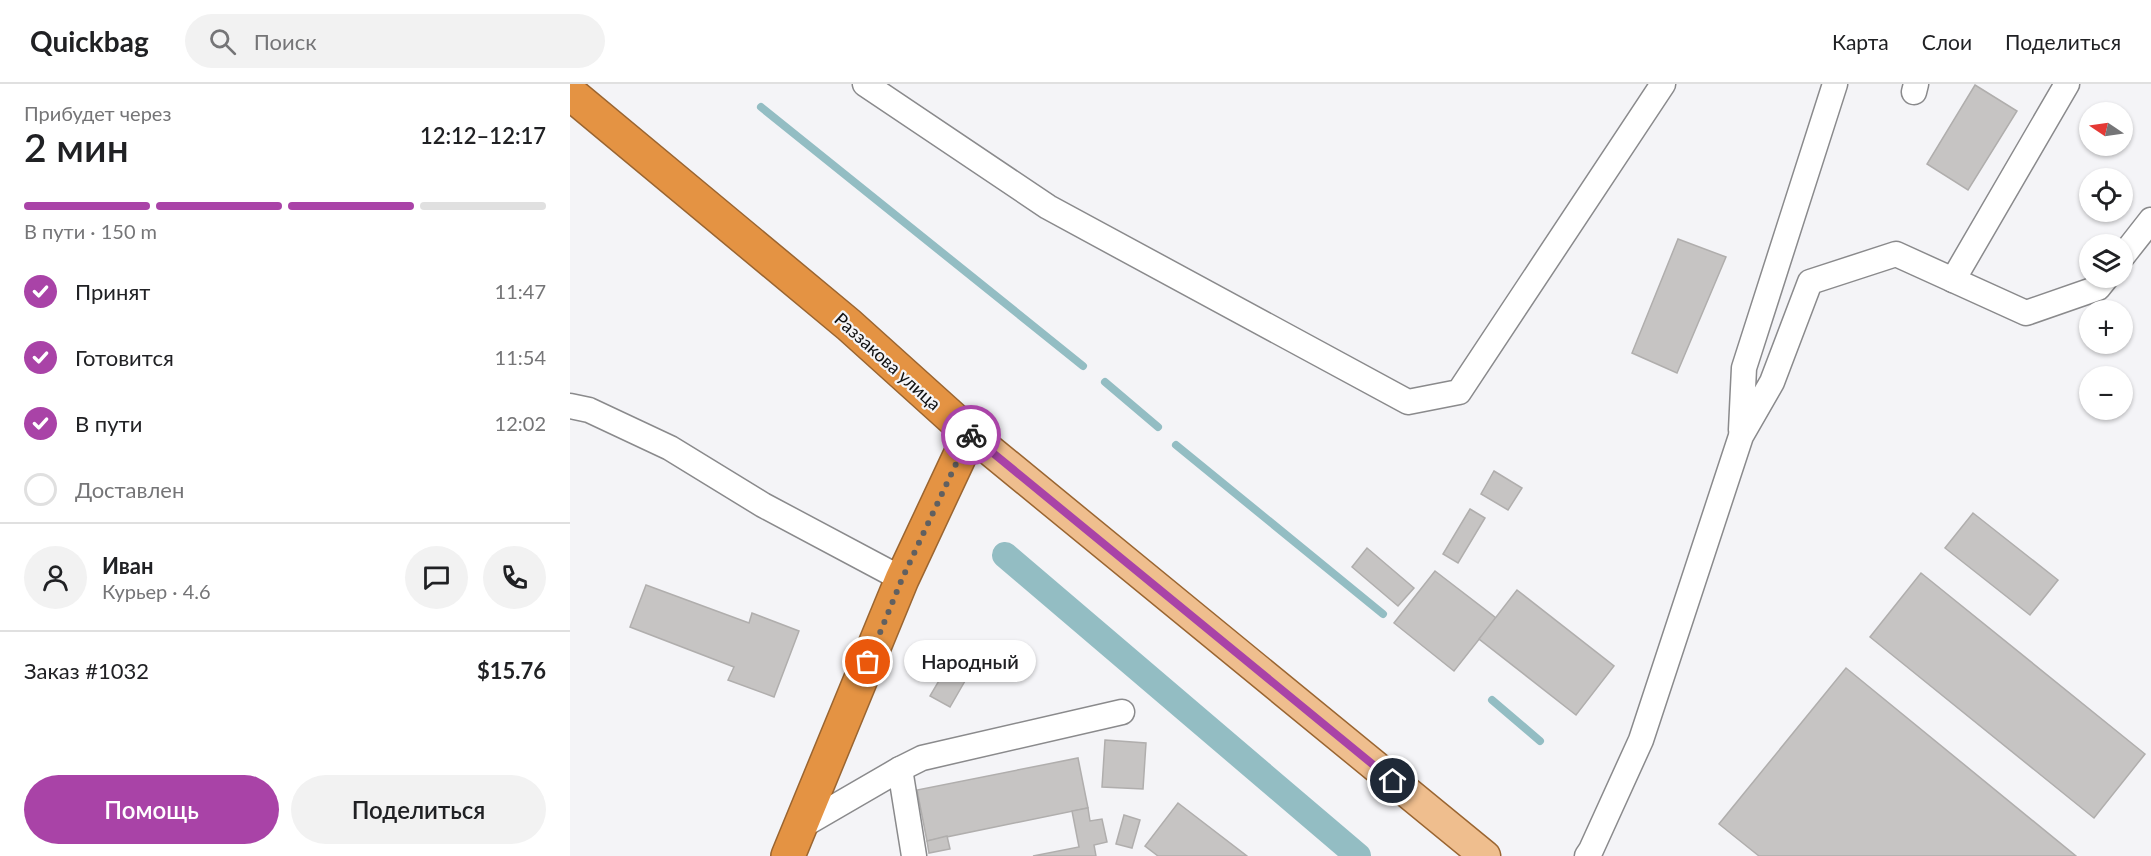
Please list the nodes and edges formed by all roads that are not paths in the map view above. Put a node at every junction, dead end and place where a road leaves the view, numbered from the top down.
1 (865, 84) edge
2 (1663, 84) edge
3 (1835, 84) edge
4 (2067, 84) edge
5 (570, 93) edge
6 (2151, 220) edge
7 (2133, 243) edge
8 (1953, 280) junction
9 (2098, 288) edge
10 (570, 406) edge
11 (970, 434) junction
12 (1741, 436) junction
13 (902, 579) junction
14 (1122, 712) dead end
15 (900, 769) junction
16 (794, 841) edge
17 (914, 856) edge
18 (1485, 856) edge
19 (1587, 856) edge

1 - 2 street
3 - 12 street
4 - 8 street
5 - 11 highway, Раззакова улица
6 - 7 street
8 - 9 street
8 - 12 street
10 - 13 street
11 - 13 highway
11 - 18 main road, Раззакова улица
12 - 19 street
13 - 16 highway
14 - 15 street
15 - 16 street
15 - 17 street

